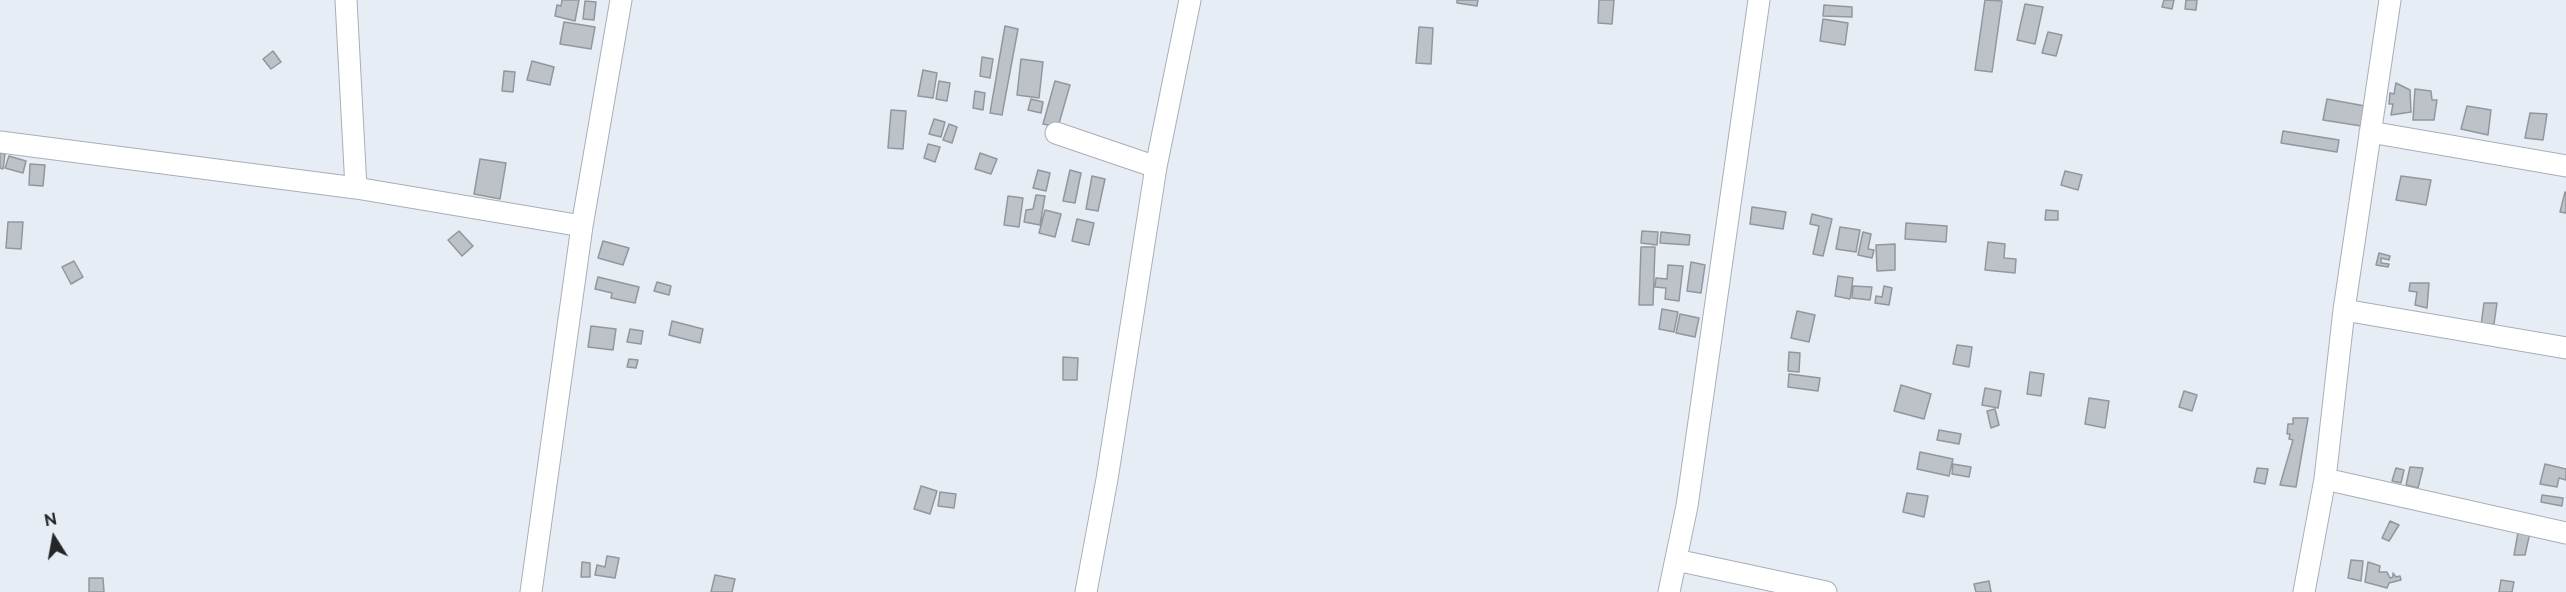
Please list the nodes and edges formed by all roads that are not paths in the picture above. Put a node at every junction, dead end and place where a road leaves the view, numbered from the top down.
1 (346, 0) edge
2 (621, 0) edge
3 (1190, 0) edge
4 (1759, 0) edge
5 (2390, 0) edge
6 (2370, 132) junction
7 (1056, 134) dead end
8 (0, 142) edge
9 (2566, 166) edge
10 (1156, 167) junction
11 (356, 188) junction
12 (582, 226) junction
13 (2344, 310) junction
14 (2566, 348) edge
15 (2325, 479) junction
16 (2566, 533) edge
17 (1676, 560) junction
18 (531, 592) edge
19 (1086, 592) edge
20 (1669, 592) edge
21 (1826, 592) edge
22 (2304, 592) edge

1 - 11 street
2 - 12 street
3 - 10 street
4 - 17 street
5 - 6 street
6 - 9 street
6 - 13 street
7 - 10 street
8 - 11 street
10 - 19 street
11 - 12 street
12 - 18 street
13 - 14 street
13 - 15 street
15 - 16 street
15 - 22 street
17 - 20 street
17 - 21 street

